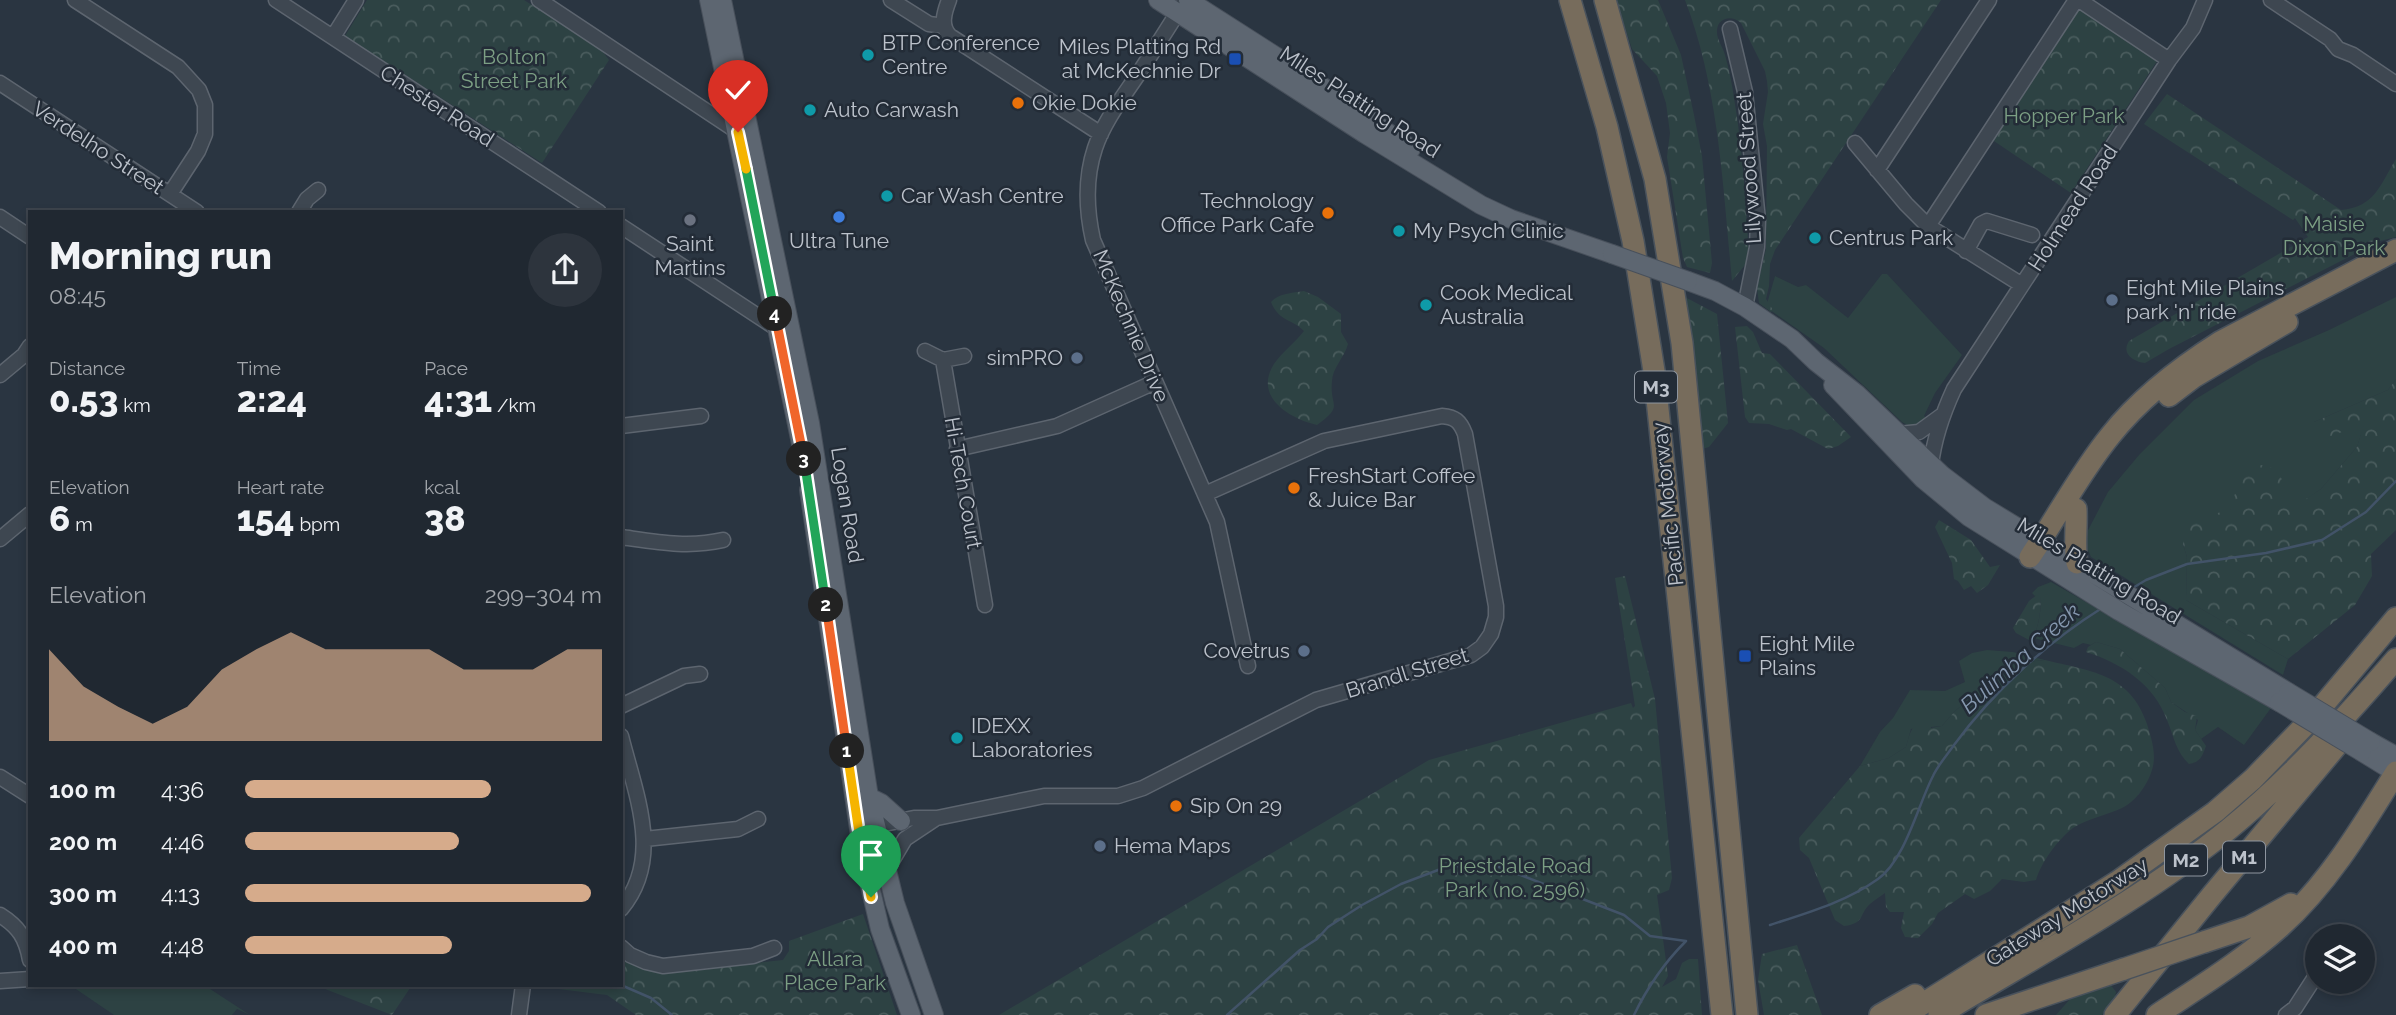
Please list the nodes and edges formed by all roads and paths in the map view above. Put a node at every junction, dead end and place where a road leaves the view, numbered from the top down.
1 (75, 0) edge
2 (276, 0) edge
3 (356, 0) edge
4 (539, 0) edge
5 (709, 0) edge
6 (722, 0) edge
7 (891, 0) edge
8 (949, 0) edge
9 (1158, 0) edge
10 (1570, 0) edge
11 (1605, 0) edge
12 (1989, 0) edge
13 (2078, 0) edge
14 (2205, 0) edge
15 (2271, 0) edge
16 (1184, 4) edge
17 (944, 26) junction
18 (1730, 29) dead end
19 (332, 37) junction
20 (2169, 60) junction
21 (0, 83) edge
22 (2396, 85) edge
23 (731, 100) junction
24 (701, 107) junction
25 (738, 132) junction
26 (1101, 134) junction
27 (1855, 143) dead end
28 (1877, 170) junction
29 (318, 190) dead end
30 (170, 194) junction
31 (194, 210) edge
32 (300, 210) edge
33 (595, 210) edge
34 (0, 217) edge
35 (1928, 226) junction
36 (623, 227) edge
37 (2032, 235) dead end
38 (28, 236) edge
39 (2396, 250) edge
40 (1966, 251) junction
41 (2396, 260) edge
42 (2022, 285) junction
43 (771, 292) junction
44 (741, 304) junction
45 (1740, 304) junction
46 (779, 330) junction
47 (28, 348) edge
48 (925, 351) dead end
49 (0, 356) edge
50 (964, 356) dead end
51 (943, 360) junction
52 (1816, 362) junction
53 (6, 371) edge
54 (1155, 382) junction
55 (701, 416) dead end
56 (1941, 416) junction
57 (623, 426) edge
58 (1898, 434) junction
59 (957, 449) junction
60 (1931, 465) junction
61 (1205, 494) junction
62 (2076, 509) junction
63 (28, 516) edge
64 (623, 537) edge
65 (0, 539) edge
66 (723, 540) dead end
67 (2041, 553) junction
68 (2077, 563) junction
69 (985, 605) dead end
70 (2396, 618) edge
71 (2396, 659) edge
72 (1248, 666) dead end
73 (2396, 666) edge
74 (700, 674) dead end
75 (2284, 697) junction
76 (623, 705) edge
77 (623, 745) edge
78 (2367, 747) junction
79 (2396, 756) edge
80 (2396, 773) edge
81 (0, 777) edge
82 (28, 795) edge
83 (869, 797) junction
84 (2387, 799) edge
85 (937, 818) junction
86 (758, 819) dead end
87 (901, 821) junction
88 (876, 828) junction
89 (645, 839) junction
90 (863, 856) junction
91 (886, 871) junction
92 (2319, 887) junction
93 (623, 906) edge
94 (0, 915) edge
95 (774, 948) dead end
96 (28, 949) edge
97 (623, 949) edge
98 (2001, 953) junction
99 (28, 979) edge
100 (0, 981) edge
101 (523, 987) edge
102 (2305, 993) edge
103 (519, 1015) edge
104 (911, 1015) edge
105 (934, 1015) edge
106 (1723, 1015) edge
107 (1747, 1015) edge
108 (1880, 1015) edge
109 (1905, 1015) edge
110 (1939, 1015) edge
111 (1986, 1015) edge
112 (2115, 1015) edge
113 (2157, 1015) edge
114 (2286, 1015) edge

1 - 30 street
2 - 19 street, Chester Road
3 - 19 street
4 - 24 street
5 - 23 main road, Logan Road
6 - 83 main road, Logan Road
7 - 17 street
8 - 17 street
9 - 16 main road, Miles Platting Road
10 - 106 highway, Pacific Motorway / M3
11 - 107 highway, Pacific Motorway / M3
12 - 28 street
13 - 20 street
13 - 35 street
14 - 20 street, Holmead Road
15 - 22 street
16 - 26 street, McKechnie Drive
16 - 45 main road, Miles Platting Road, bridge
17 - 26 street
18 - 45 street, Lilywood Street
19 - 33 street, Chester Road
20 - 42 street, Holmead Road
21 - 30 street, Verdelho Street
23 - 24 street
23 - 25 main road, Logan Road
24 - 25 street
25 - 43 main road, Logan Road
26 - 54 street, McKechnie Drive
27 - 28 street
28 - 35 street
29 - 32 street
30 - 31 street, Verdelho Street
34 - 38 street
35 - 40 street
36 - 44 street
37 - 40 street
39 - 67 highway
40 - 42 street
41 - 62 highway
42 - 56 street, Holmead Road
43 - 44 street
43 - 46 main road, Logan Road
44 - 46 street
45 - 52 main road, Miles Platting Road
46 - 90 main road, Logan Road
47 - 53 street
48 - 51 street
49 - 53 street
50 - 51 street
51 - 59 street, Hi-Tech Court
52 - 58 main road, Miles Platting Road
52 - 67 main road, Miles Platting Road
54 - 59 street
54 - 61 street, McKechnie Drive
55 - 57 street
56 - 58 street
56 - 60 street, Holmead Road
58 - 60 main road, Miles Platting Road
59 - 69 street, Hi-Tech Court
60 - 67 main road, Miles Platting Road
61 - 72 street, McKechnie Drive
61 - 85 street, Brandl Street
62 - 67 highway
62 - 68 highway
63 - 65 street
64 - 66 street
67 - 68 main road, Miles Platting Road
67 - 75 main road, Miles Platting Road
68 - 75 main road, Miles Platting Road
70 - 98 highway, Gateway Motorway / M1
71 - 110 highway, Gateway Motorway / M2
73 - 112 highway, M1
74 - 76 street
75 - 78 main road, Miles Platting Road, bridge
77 - 89 street
78 - 79 main road, Miles Platting Road
78 - 80 main road, Miles Platting Road
80 - 84 highway
81 - 82 street
83 - 87 main road
83 - 88 main road, Logan Road
84 - 92 highway
85 - 87 street, Brandl Street
85 - 91 street, Brandl Street
86 - 89 street
87 - 88 street, Brandl Street
88 - 90 street
88 - 91 main road, Logan Road
89 - 93 street
90 - 104 main road, Logan Road
91 - 105 main road, Logan Road
92 - 111 highway, bridge
92 - 113 highway
94 - 96 street
95 - 97 street
98 - 108 highway, M1
98 - 109 highway, Gateway Motorway
99 - 100 street
101 - 103 street
102 - 114 street

